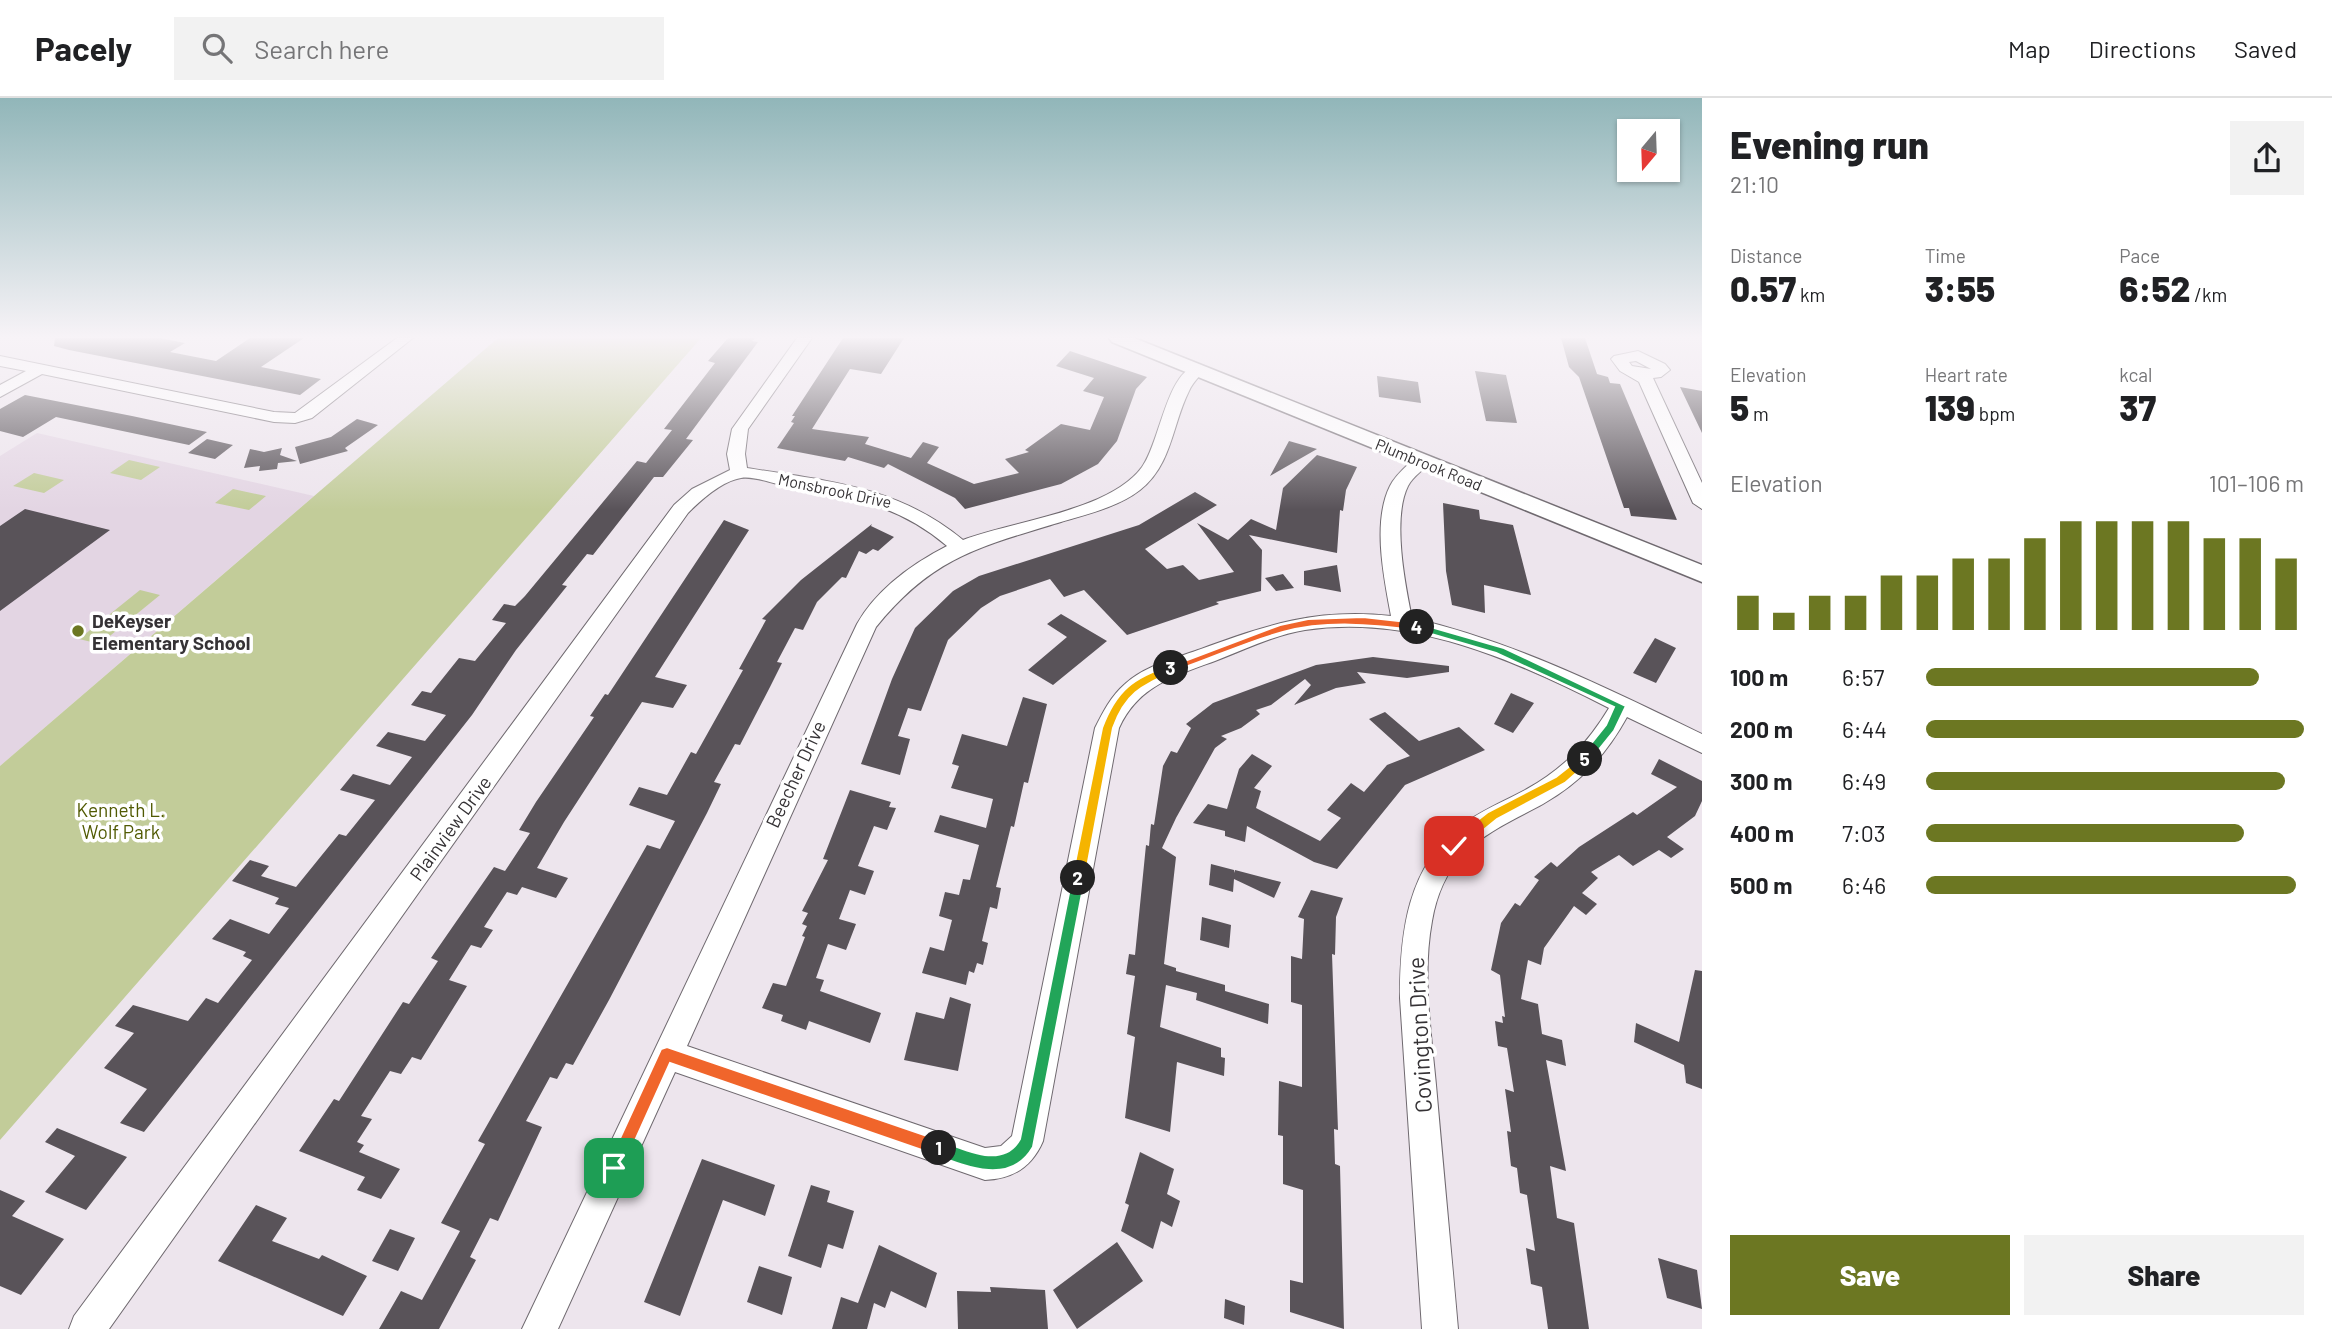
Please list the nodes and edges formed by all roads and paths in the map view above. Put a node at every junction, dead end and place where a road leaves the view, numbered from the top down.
1 (172, 395) edge
2 (331, 395) edge
3 (764, 395) edge
4 (1180, 395) edge
5 (1260, 395) edge
6 (1654, 395) edge
7 (1422, 461) junction
8 (738, 472) junction
9 (1702, 503) edge
10 (959, 546) junction
11 (1702, 574) edge
12 (1403, 624) junction
13 (1621, 706) junction
14 (1702, 744) edge
15 (667, 1054) junction
16 (87, 1329) edge
17 (540, 1329) edge
18 (1440, 1329) edge

1 - 2 street
3 - 8 street
4 - 10 street, Beecher Drive
5 - 7 street, Plumbrook Road
6 - 9 street
7 - 11 street, Plumbrook Road
7 - 12 street
8 - 10 street, Monsbrook Drive
8 - 16 street, Plainview Drive
10 - 15 street, Beecher Drive
12 - 13 street
12 - 15 street
13 - 14 street
13 - 18 street, Covington Drive
15 - 17 street, Beecher Drive

